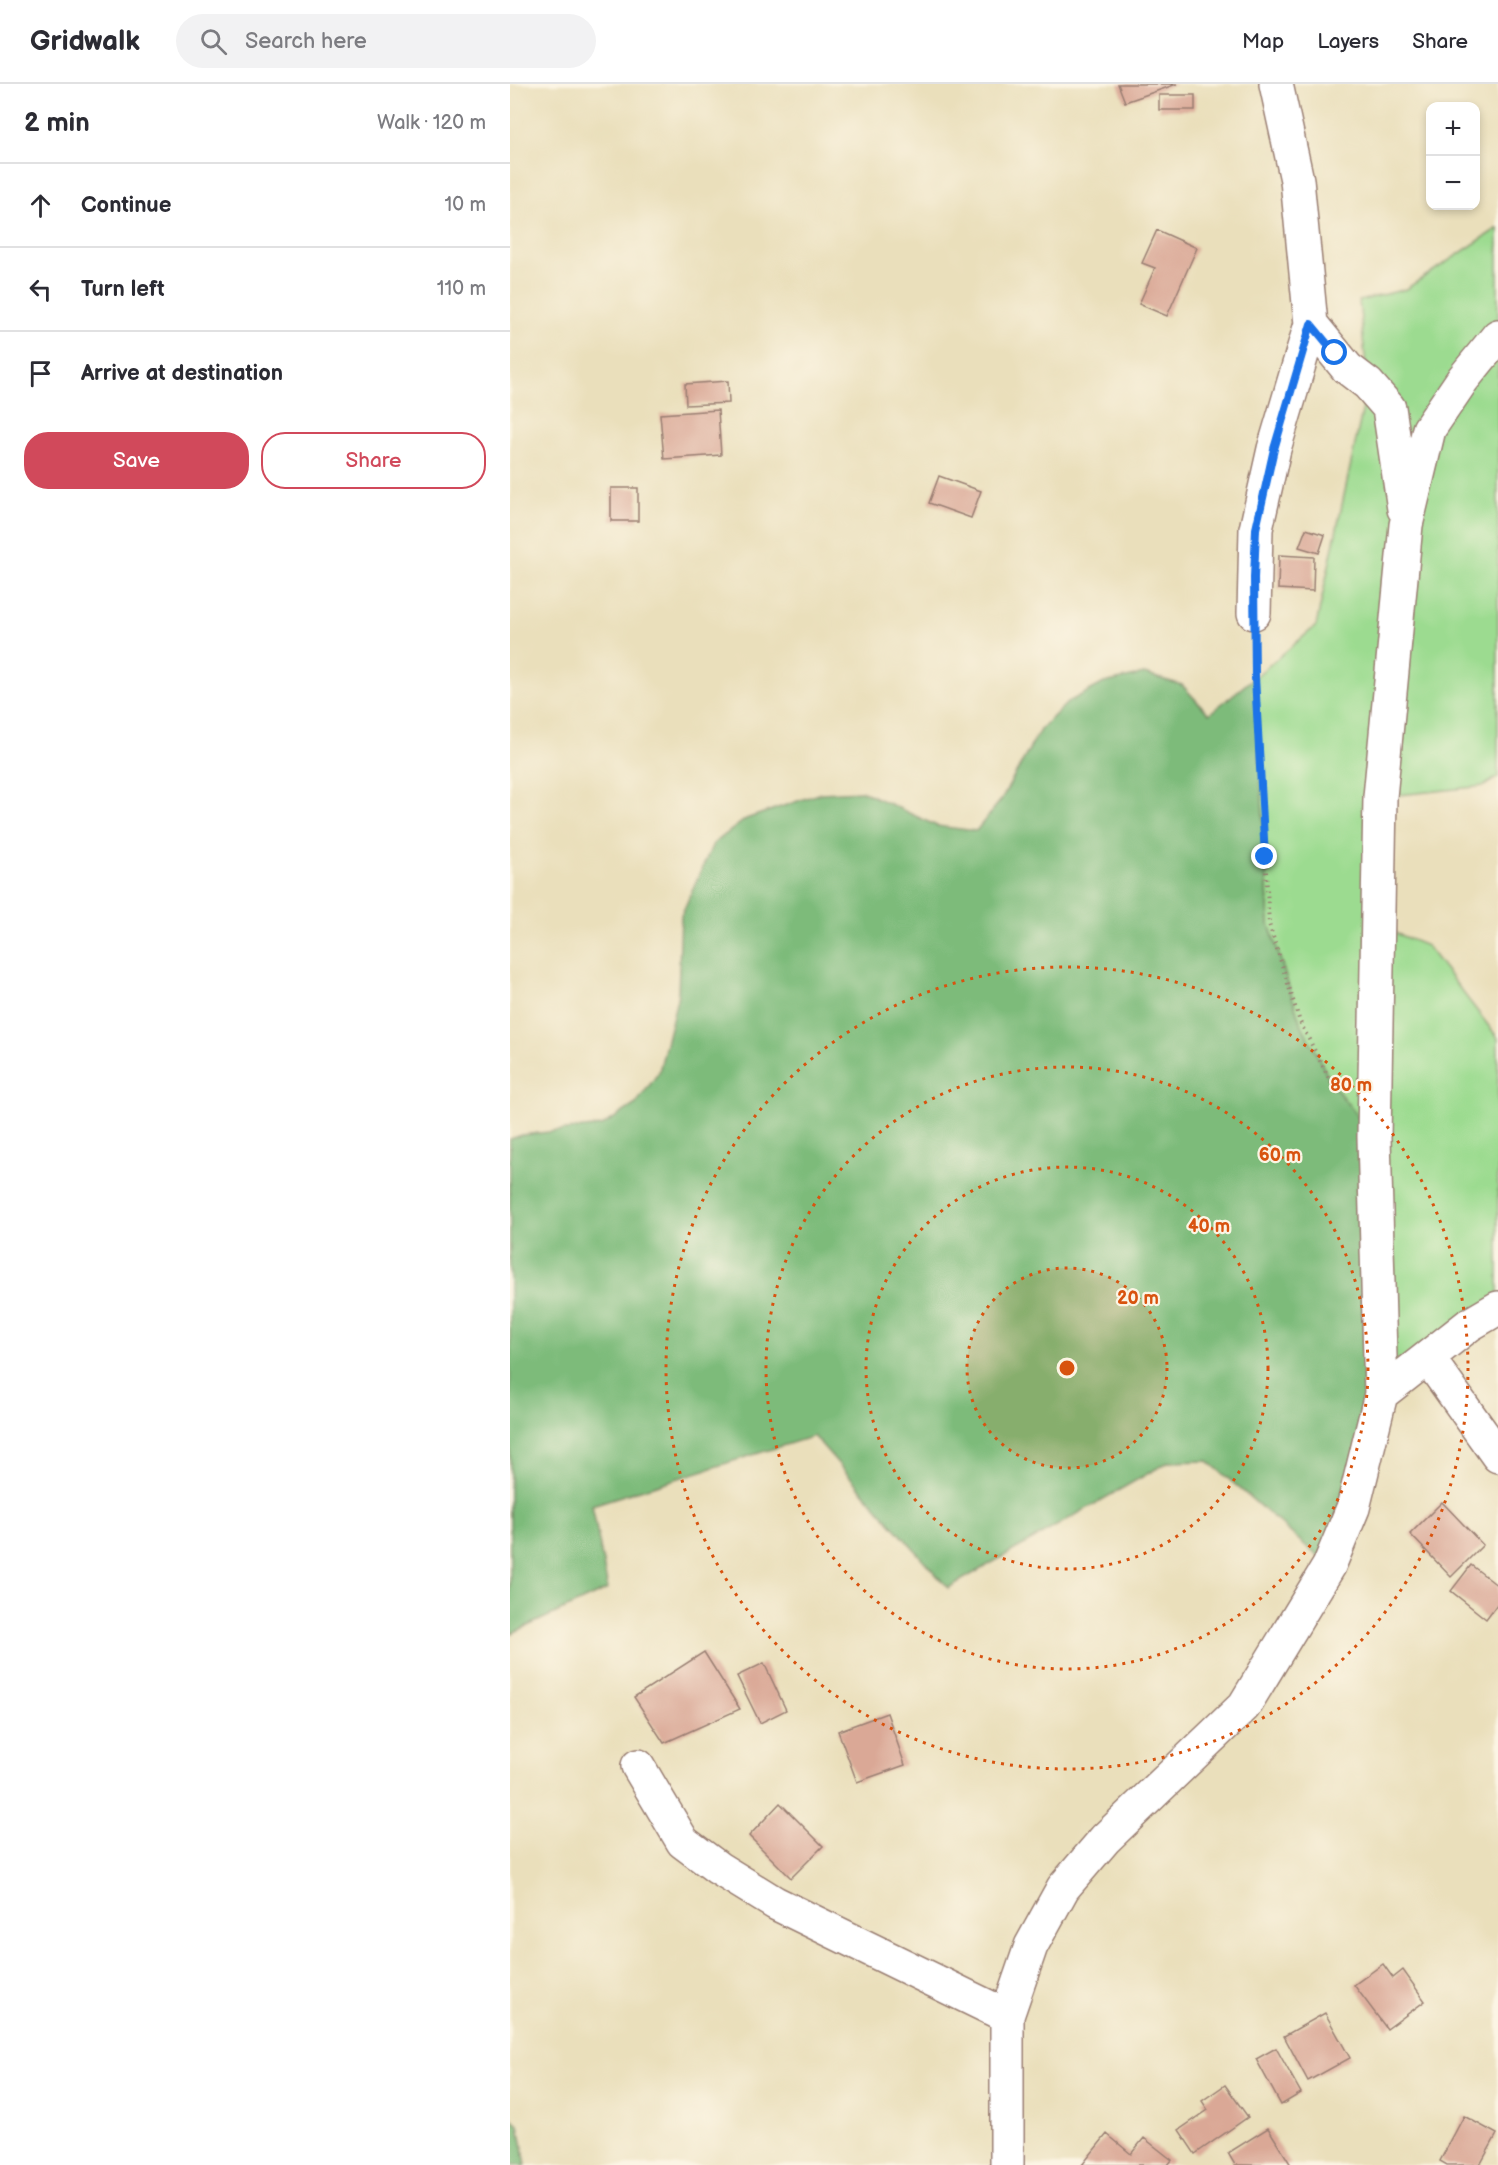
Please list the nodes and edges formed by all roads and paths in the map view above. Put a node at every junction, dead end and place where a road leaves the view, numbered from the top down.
1 (1276, 84) edge
2 (1311, 324) junction
3 (1498, 336) edge
4 (1406, 525) junction
5 (1254, 613) joint
6 (1374, 1137) junction
7 (1498, 1308) edge
8 (1428, 1358) junction
9 (1381, 1395) junction
10 (1498, 1455) edge
11 (638, 1766) dead end
12 (1007, 2016) junction
13 (1007, 2165) edge

1 - 2 street
2 - 4 street
2 - 5 street
3 - 4 street
4 - 6 street
5 - 6 path
6 - 9 street
7 - 8 street
8 - 9 street
8 - 10 street
9 - 12 street
11 - 12 street
12 - 13 street

